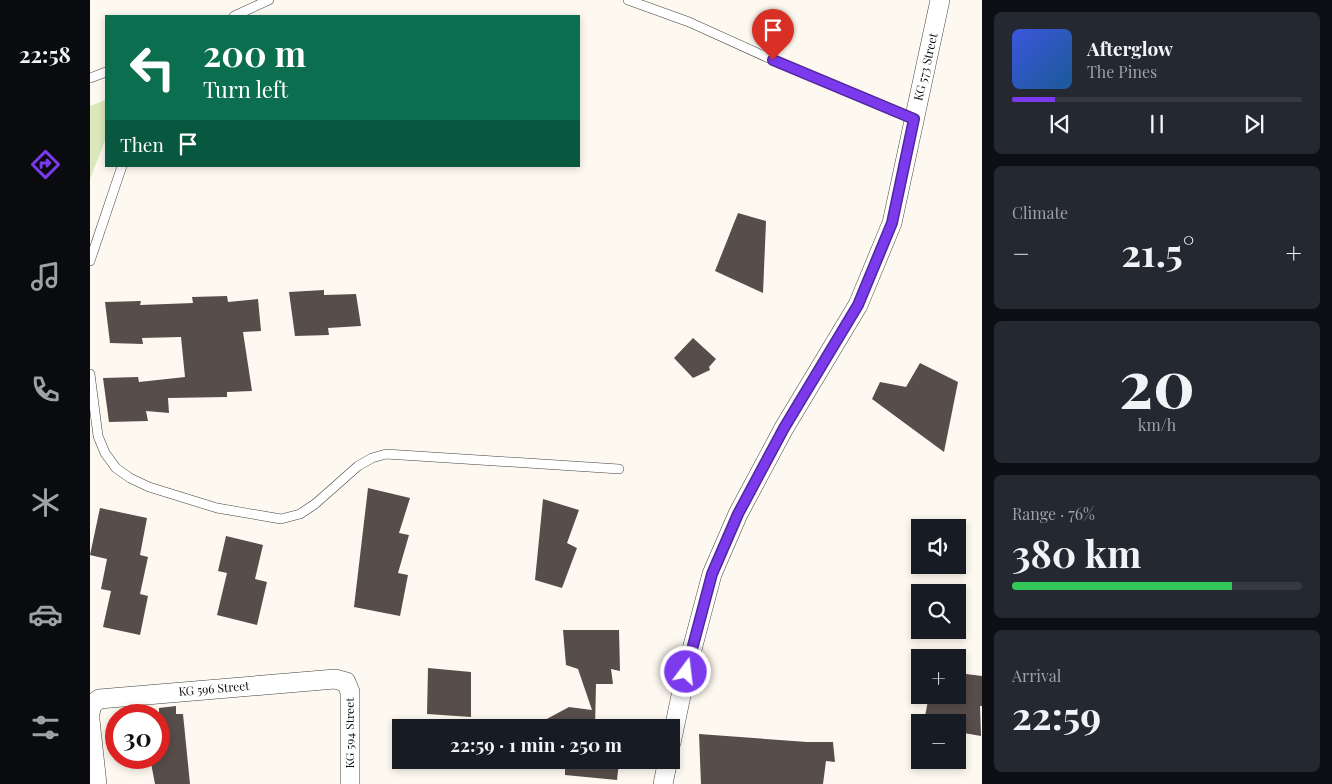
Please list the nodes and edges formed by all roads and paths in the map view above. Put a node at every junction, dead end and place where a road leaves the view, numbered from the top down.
1 (269, 0) edge
2 (628, 0) edge
3 (940, 0) edge
4 (236, 15) edge
5 (105, 72) edge
6 (90, 78) edge
7 (914, 119) junction
8 (122, 167) edge
9 (90, 261) edge
10 (90, 374) edge
11 (618, 469) dead end
12 (346, 682) joint
13 (90, 713) edge
14 (676, 719) edge
15 (90, 720) edge
16 (666, 769) edge
17 (97, 784) edge
18 (350, 784) edge
19 (663, 784) edge

1 - 4 lane
2 - 7 lane
3 - 7 street, KG 573 Street
5 - 6 lane
7 - 14 street, KG 573 Street
8 - 9 lane
10 - 11 lane
12 - 13 street, KG 596 Street
12 - 18 street, KG 594 Street
15 - 17 street
16 - 19 street

